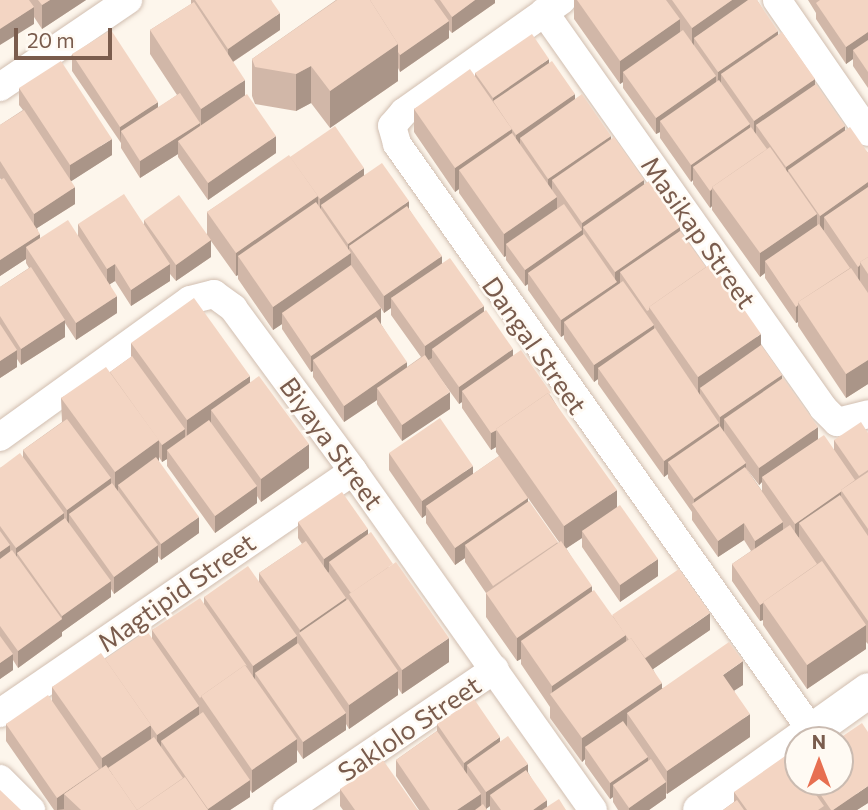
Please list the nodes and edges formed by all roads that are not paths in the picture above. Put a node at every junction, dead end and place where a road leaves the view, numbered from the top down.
1 (128, 0) edge
2 (776, 0) edge
3 (553, 6) edge
4 (0, 87) edge
5 (868, 132) edge
6 (868, 414) edge
7 (0, 437) edge
8 (353, 471) junction
9 (495, 669) junction
10 (868, 690) edge
11 (0, 713) edge
12 (808, 726) edge
13 (817, 726) edge
14 (784, 749) edge
15 (0, 779) edge
16 (31, 810) edge
17 (287, 810) edge
18 (593, 810) edge
19 (700, 810) edge

1 - 4 street
2 - 5 street
3 - 6 street, Masikap Street
3 - 12 street, Dangal Street
7 - 8 street, Biyaya Street
8 - 9 street, Biyaya Street
8 - 11 street, Magtipid Street
9 - 17 street, Saklolo Street
9 - 18 street, Biyaya Street
10 - 13 street
14 - 19 street
15 - 16 street

